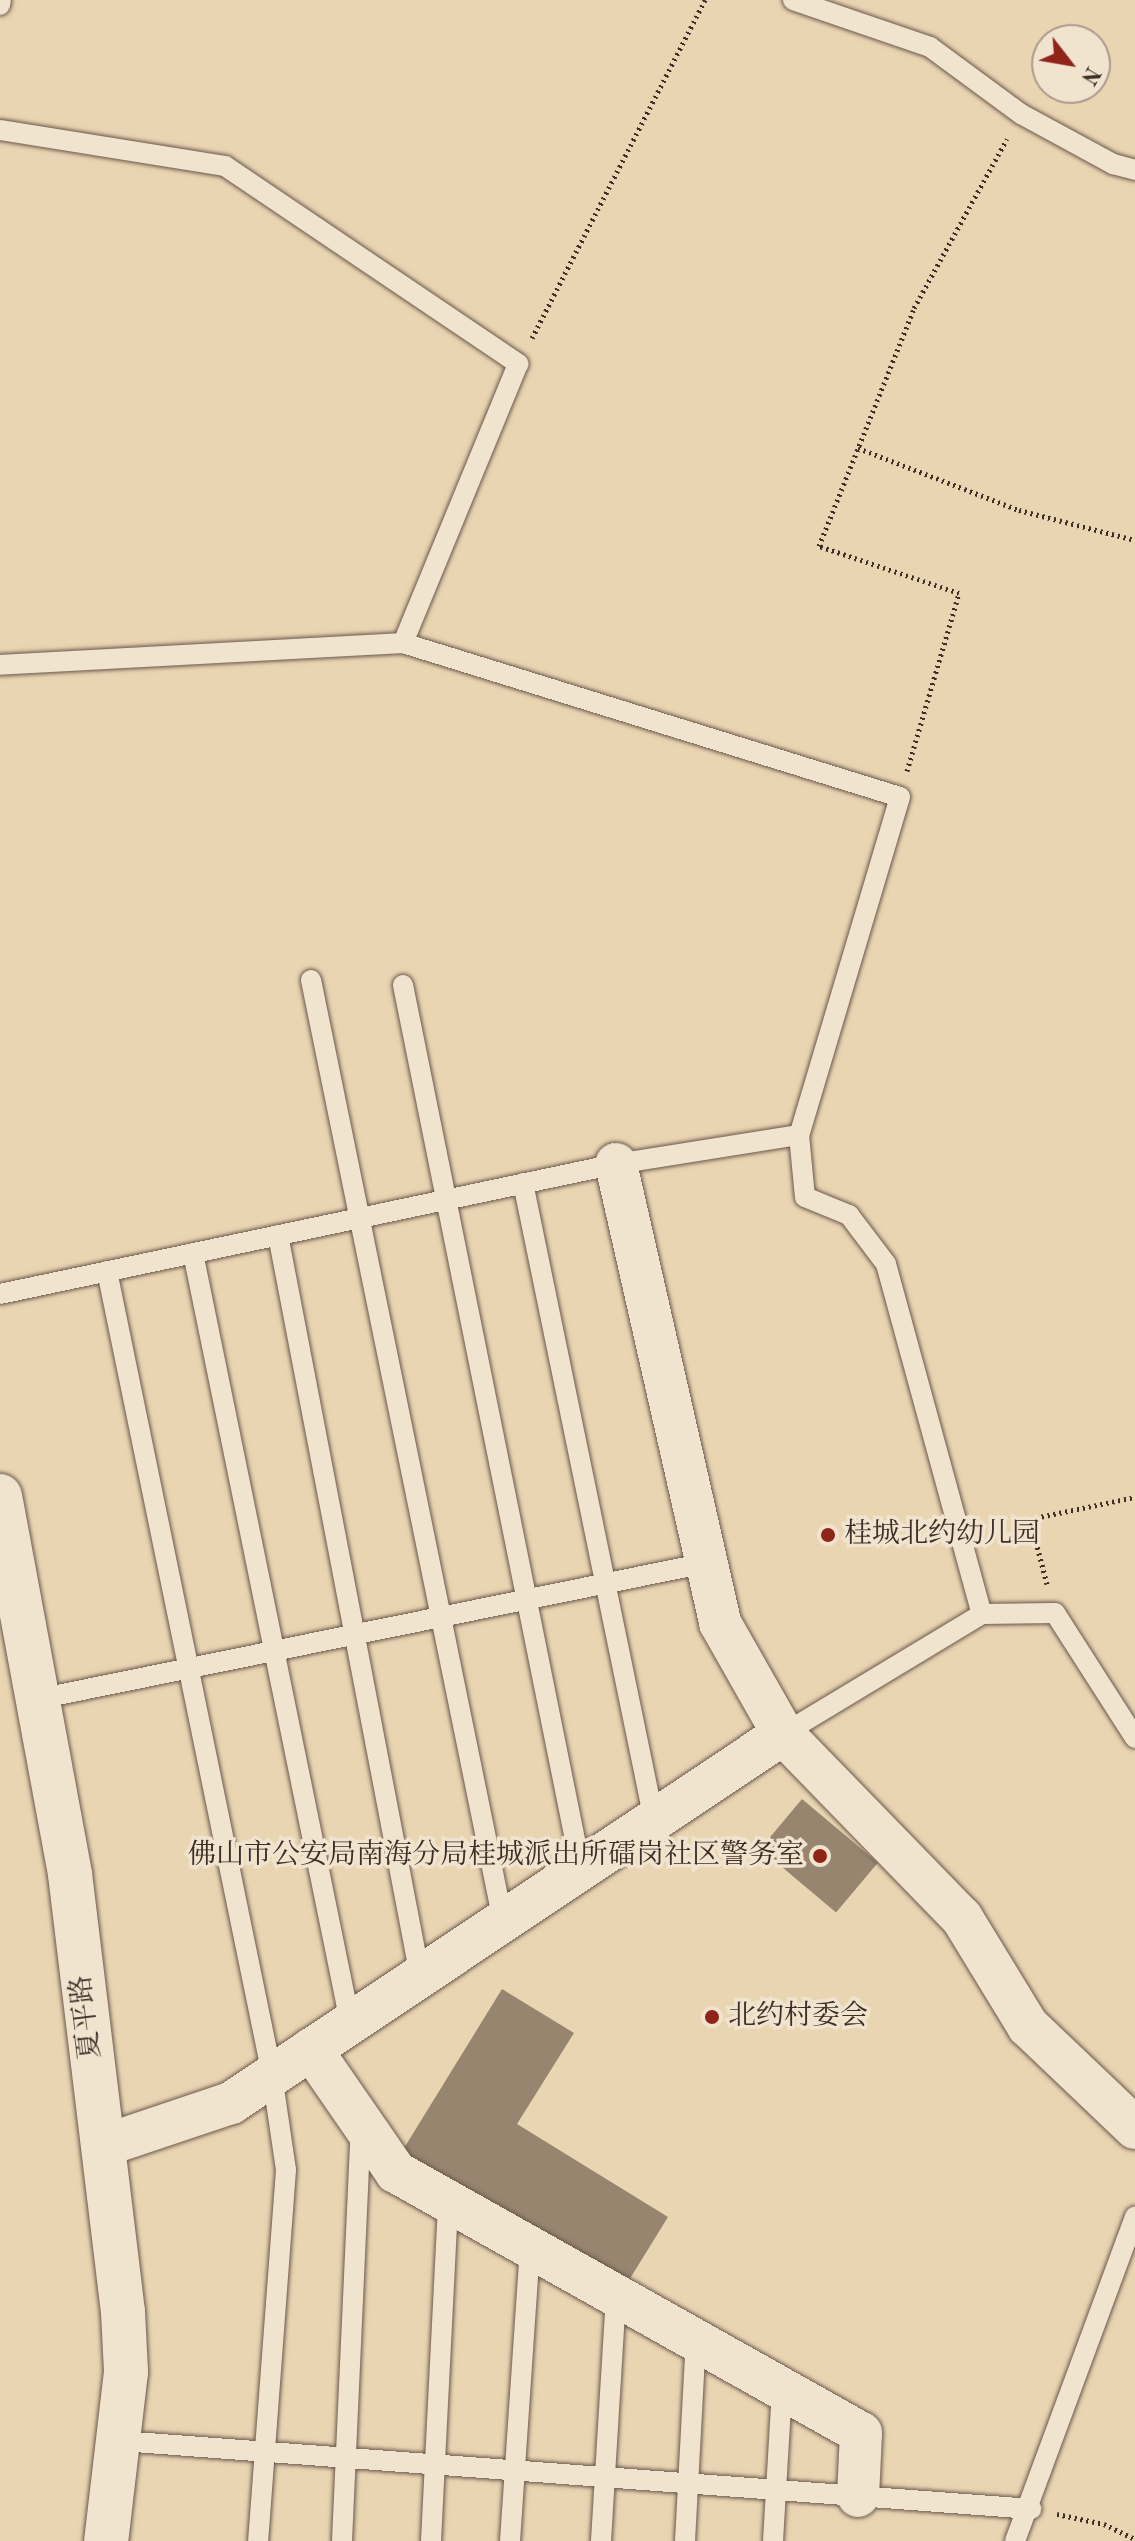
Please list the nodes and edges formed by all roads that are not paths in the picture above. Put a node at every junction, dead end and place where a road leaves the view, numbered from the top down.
1 (793, 0) edge
2 (0, 130) edge
3 (1135, 170) edge
4 (403, 643) junction
5 (0, 665) edge
6 (311, 980) dead end
7 (403, 985) dead end
8 (799, 1135) junction
9 (616, 1164) junction
10 (523, 1183) junction
11 (446, 1199) junction
12 (359, 1218) junction
13 (278, 1235) junction
14 (193, 1253) junction
15 (107, 1271) junction
16 (0, 1294) edge
17 (0, 1496) edge
18 (706, 1563) junction
19 (605, 1583) junction
20 (527, 1600) junction
21 (982, 1614) junction
22 (441, 1617) junction
23 (355, 1635) junction
24 (274, 1651) junction
25 (189, 1669) junction
26 (38, 1699) junction
27 (783, 1734) junction
28 (1135, 1738) edge
29 (654, 1820) junction
30 (581, 1869) junction
31 (503, 1921) junction
32 (420, 1976) junction
33 (350, 2022) junction
34 (311, 2049) junction
35 (272, 2075) junction
36 (361, 2121) junction
37 (1135, 2128) edge
38 (103, 2146) junction
39 (448, 2201) junction
40 (1135, 2216) edge
41 (530, 2247) junction
42 (616, 2295) junction
43 (696, 2340) junction
44 (782, 2388) junction
45 (121, 2441) junction
46 (264, 2452) junction
47 (346, 2458) junction
48 (434, 2465) junction
49 (514, 2471) junction
50 (604, 2477) junction
51 (688, 2483) junction
52 (776, 2490) junction
53 (858, 2496) junction
54 (1031, 2509) junction
55 (106, 2541) edge
56 (258, 2541) edge
57 (342, 2541) edge
58 (431, 2541) edge
59 (510, 2541) edge
60 (601, 2541) edge
61 (685, 2541) edge
62 (773, 2541) edge
63 (1015, 2541) edge

1 - 3 lane
2 - 4 lane
4 - 5 lane
4 - 8 lane
6 - 12 lane
7 - 11 lane
8 - 9 lane
8 - 21 lane
9 - 10 lane
9 - 18 street
10 - 11 lane
10 - 19 lane
11 - 12 lane
11 - 20 lane
12 - 13 lane
12 - 22 lane
13 - 14 lane
13 - 23 lane
14 - 15 lane
14 - 24 lane
15 - 16 lane
15 - 25 lane
17 - 26 main road, 夏平路
18 - 19 lane
18 - 27 street
19 - 20 lane
19 - 29 lane
20 - 22 lane
20 - 30 lane
21 - 27 lane
21 - 28 lane
22 - 23 lane
22 - 31 lane
23 - 24 lane
23 - 32 lane
24 - 25 lane
24 - 33 lane
25 - 26 lane
25 - 35 lane
26 - 38 main road, 夏平路
27 - 29 street
27 - 37 street
29 - 30 street
30 - 31 street
31 - 32 street
32 - 33 street
33 - 34 street
34 - 35 street
34 - 36 street
35 - 38 street
35 - 46 lane
36 - 39 street
36 - 47 lane
38 - 45 main road, 夏平路
39 - 41 street
39 - 48 lane
40 - 54 lane
41 - 42 street
41 - 49 lane
42 - 43 street
42 - 50 lane
43 - 44 street
43 - 51 lane
44 - 52 lane
44 - 53 street
45 - 46 lane
45 - 55 main road, 夏平路
46 - 47 lane
46 - 56 lane
47 - 48 lane
47 - 57 lane
48 - 49 lane
48 - 58 lane
49 - 50 lane
49 - 59 lane
50 - 51 lane
50 - 60 lane
51 - 52 lane
51 - 61 lane
52 - 53 lane
52 - 62 lane
53 - 54 lane
54 - 63 lane

